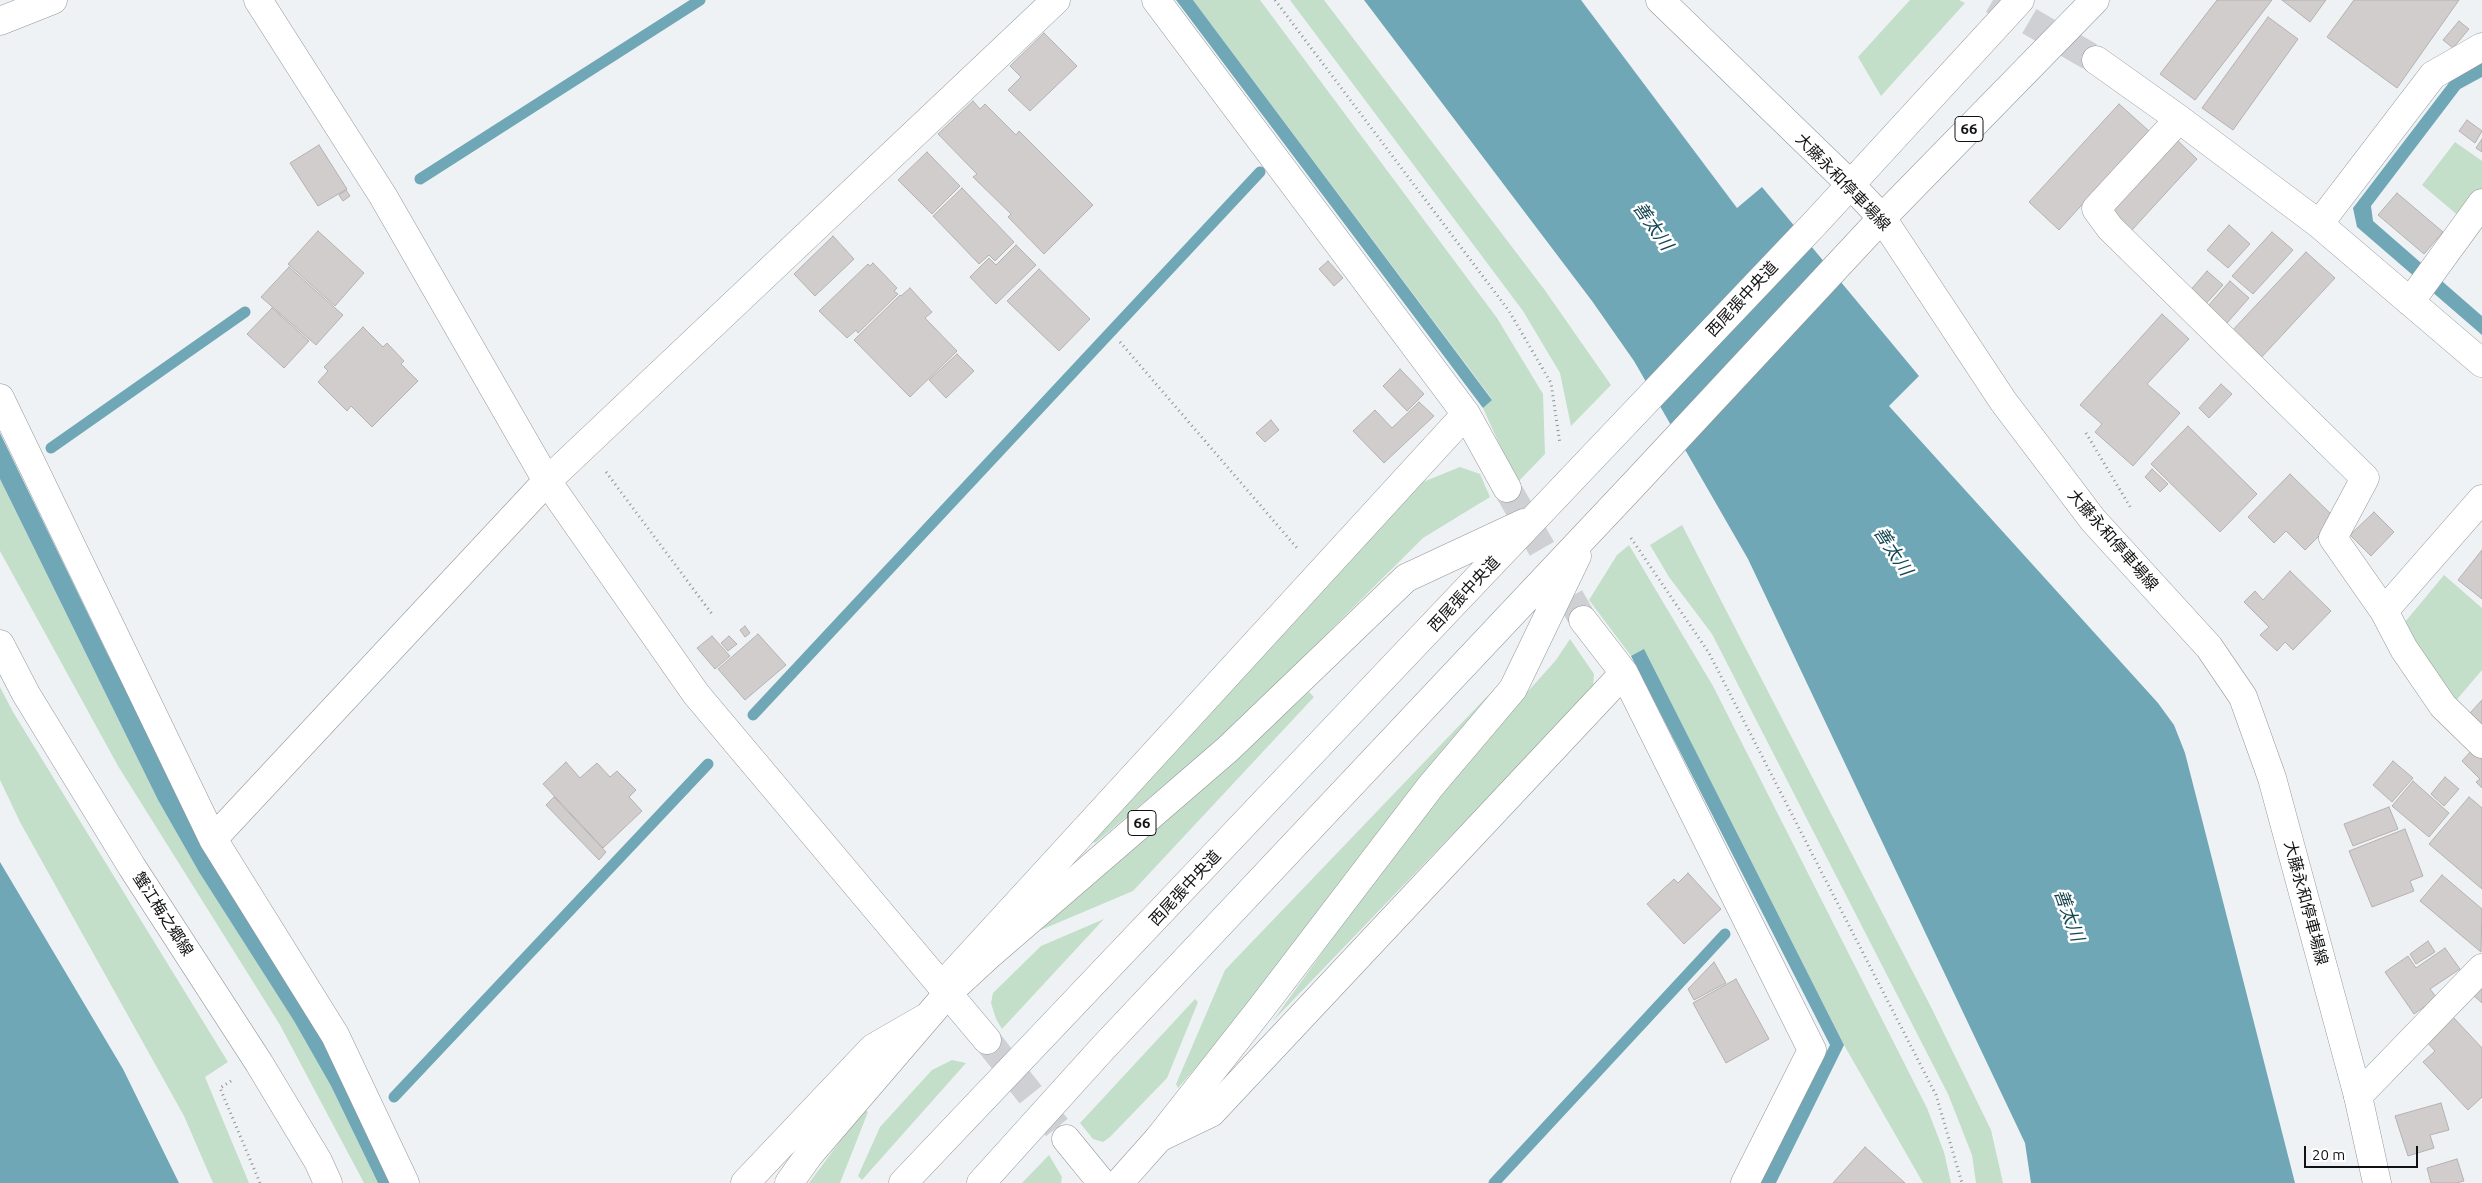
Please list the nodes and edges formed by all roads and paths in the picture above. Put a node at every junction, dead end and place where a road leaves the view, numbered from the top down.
1 (53, 0) edge
2 (258, 0) edge
3 (1056, 0) edge
4 (1156, 0) edge
5 (1275, 0) edge
6 (1660, 0) edge
7 (2020, 0) edge
8 (2095, 0) edge
9 (0, 21) edge
10 (2482, 47) edge
11 (2096, 60) tunnel mouth
12 (2179, 119) junction
13 (1850, 184) junction
14 (2482, 203) edge
15 (1882, 218) junction
16 (2320, 224) junction
17 (2422, 286) junction
18 (1120, 342) dead end
19 (2482, 364) edge
20 (0, 398) edge
21 (1466, 414) junction
22 (585, 444) junction
23 (1581, 470) junction
24 (547, 480) junction
25 (1507, 488) tunnel mouth
26 (2482, 498) edge
27 (1611, 508) junction
28 (1537, 516) junction
29 (1588, 532) junction
30 (1319, 574) junction
31 (2384, 611) junction
32 (712, 614) dead end
33 (1583, 620) tunnel mouth
34 (0, 644) edge
35 (1624, 673) junction
36 (2482, 744) edge
37 (213, 839) junction
38 (2482, 968) edge
39 (945, 989) junction
40 (987, 1040) tunnel mouth
41 (258, 1062) junction
42 (2358, 1096) junction
43 (1159, 1138) junction
44 (1066, 1139) tunnel mouth
45 (260, 1183) edge
46 (328, 1183) edge
47 (405, 1183) edge
48 (745, 1183) edge
49 (789, 1183) edge
50 (903, 1183) edge
51 (981, 1183) edge
52 (1102, 1183) edge
53 (1119, 1183) edge
54 (1745, 1183) edge
55 (1962, 1183) edge
56 (2377, 1183) edge

1 - 9 street
2 - 24 street
3 - 22 street
4 - 21 street
5 - 23 path
6 - 13 street, 大藤永和停車場線
7 - 13 street, 西尾張中央道 / 66
8 - 15 street, 66
10 - 16 street
11 - 12 street
12 - 16 street
12 - 31 street
13 - 15 street, 大藤永和停車場線
13 - 23 street, 西尾張中央道 / 66
14 - 17 street
15 - 27 street, 66
15 - 42 street, 大藤永和停車場線
16 - 17 street
17 - 19 street
18 - 30 path
20 - 37 street
21 - 25 street
21 - 30 street
22 - 24 street
22 - 32 path
23 - 28 street, 西尾張中央道 / 66
24 - 37 street
24 - 39 street
26 - 31 street
27 - 29 street, 66
27 - 55 path
28 - 39 street, 66
28 - 50 street, 西尾張中央道 / 66
29 - 43 street, 66
29 - 51 street, 66
30 - 39 street
31 - 36 street
33 - 35 street
34 - 41 street, 蟹江梅之郷線
35 - 43 street
35 - 54 street
37 - 47 street
38 - 42 street
39 - 40 street
39 - 48 street
39 - 49 street, 66
41 - 45 path
41 - 46 street, 蟹江梅之郷線
42 - 56 street, 大藤永和停車場線
43 - 53 street, 66
44 - 52 street

